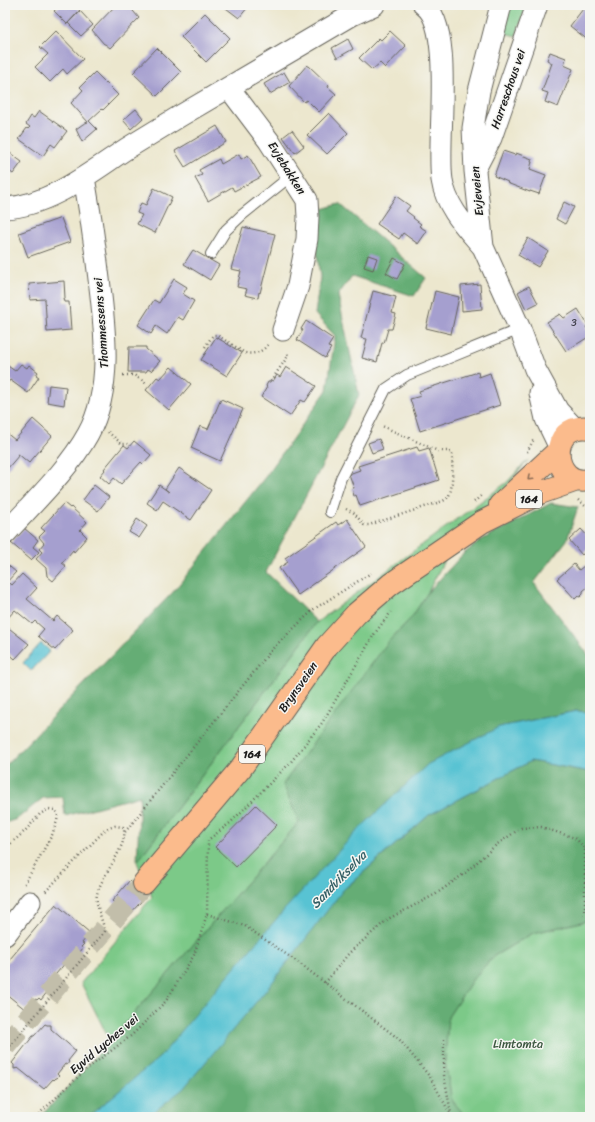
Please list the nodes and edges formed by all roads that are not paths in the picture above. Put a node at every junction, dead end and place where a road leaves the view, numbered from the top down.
1 (374, 5) edge
2 (424, 5) edge
3 (501, 5) edge
4 (537, 5) edge
5 (229, 88) junction
6 (474, 171) junction
7 (292, 175) junction
8 (84, 177) junction
9 (5, 208) edge
10 (483, 247) junction
11 (211, 254) dead end
12 (520, 329) junction
13 (283, 330) road end
14 (535, 369) junction
15 (586, 428) edge
16 (558, 449) junction
17 (586, 482) edge
18 (330, 512) dead end
19 (482, 522) junction
20 (5, 534) edge
21 (144, 883) tunnel mouth
22 (30, 902) road end
23 (5, 935) edge

1 - 5 street
2 - 10 street
3 - 6 street, Evjeveien
4 - 6 street, Harreschous vei
5 - 7 street, Evjebakken
5 - 8 street
6 - 10 street, Evjeveien
7 - 11 lane
7 - 13 street, Evjebakken
8 - 9 street
8 - 20 street, Thommessens vei
10 - 12 street, Evjeveien
12 - 14 street, Evjeveien
12 - 18 lane
14 - 15 street, Evjeveien
14 - 16 street, Evjeveien
15 - 16 main road, 164
16 - 17 main road, 164
16 -> 19 main road, Brynsveien / 164
17 - 19 main road, Brynsveien / 164
19 - 21 main road, Brynsveien / 164
22 - 23 street

